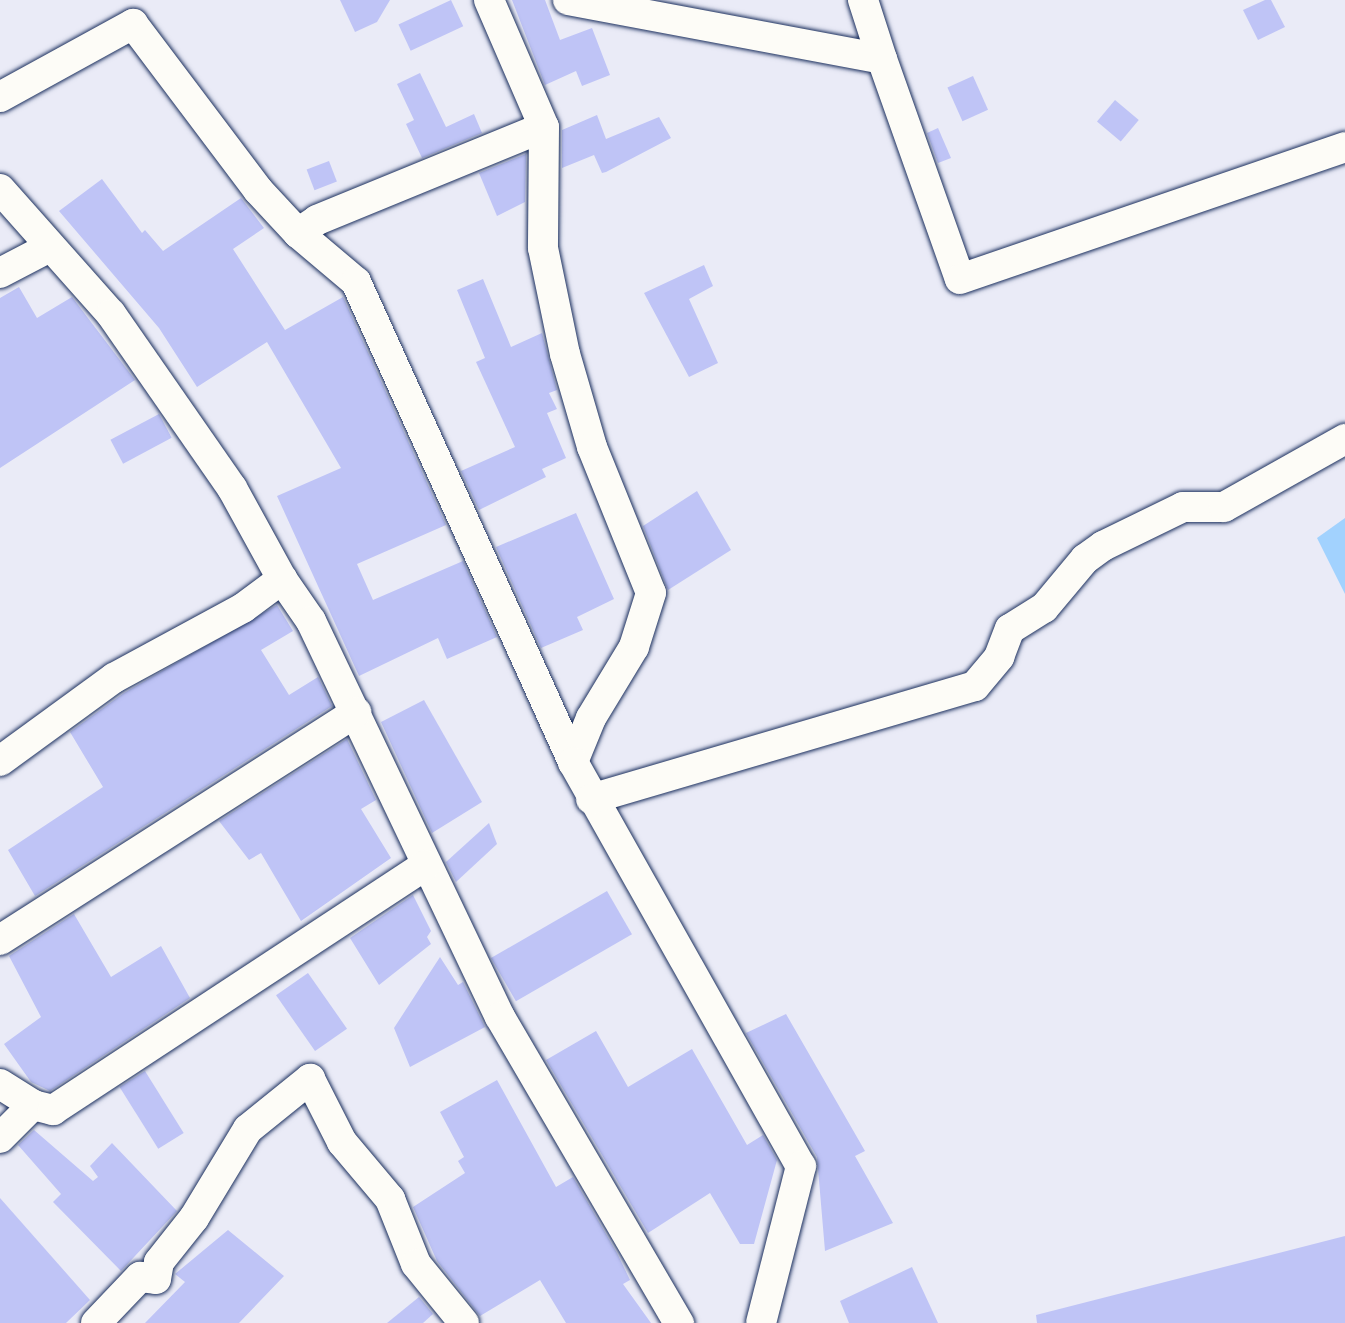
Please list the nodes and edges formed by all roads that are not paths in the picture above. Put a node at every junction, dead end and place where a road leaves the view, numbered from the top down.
1 (489, 0) edge
2 (568, 0) edge
3 (863, 0) edge
4 (882, 59) junction
5 (0, 97) edge
6 (544, 127) junction
7 (1345, 147) edge
8 (0, 189) edge
9 (298, 233) junction
10 (48, 248) junction
11 (0, 273) edge
12 (1345, 439) edge
13 (282, 579) junction
14 (356, 712) junction
15 (0, 761) edge
16 (573, 762) junction
17 (591, 799) junction
18 (426, 865) junction
19 (0, 940) edge
20 (0, 1084) edge
21 (33, 1105) junction
22 (0, 1138) edge
23 (96, 1323) edge
24 (464, 1323) edge
25 (679, 1323) edge
26 (761, 1323) edge

1 - 6 street
2 - 4 street
3 - 4 street
4 - 7 street
5 - 9 street
6 - 9 street
6 - 16 street
8 - 10 street
9 - 16 street
10 - 11 street
10 - 13 street
12 - 17 street
13 - 14 street
13 - 15 street
14 - 18 street
14 - 19 street
16 - 17 street
17 - 26 street
18 - 21 street
18 - 25 street
20 - 21 street
21 - 22 street
23 - 24 street

